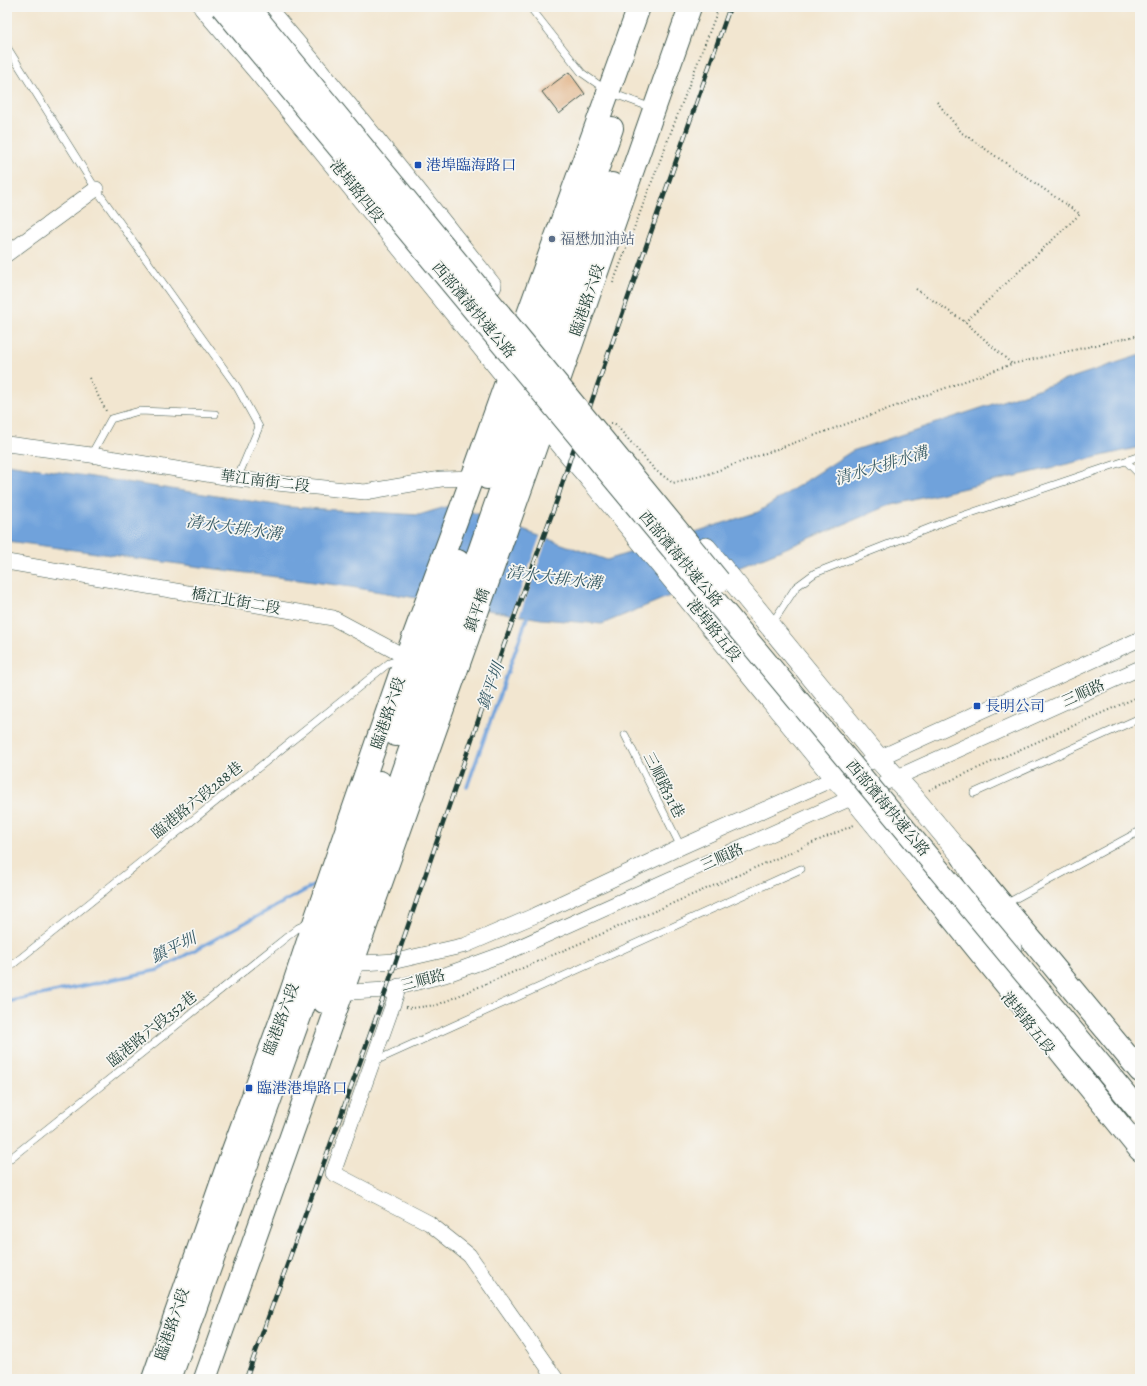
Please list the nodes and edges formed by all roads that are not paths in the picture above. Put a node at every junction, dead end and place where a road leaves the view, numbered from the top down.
1 (204, 7) edge
2 (222, 7) edge
3 (248, 7) edge
4 (264, 7) edge
5 (530, 7) edge
6 (639, 7) edge
7 (655, 7) edge
8 (674, 7) edge
9 (690, 7) edge
10 (7, 47) edge
11 (632, 100) junction
12 (96, 189) junction
13 (7, 254) edge
14 (543, 349) junction
15 (526, 399) junction
16 (215, 414) dead end
17 (7, 444) edge
18 (91, 455) junction
19 (1140, 456) edge
20 (1127, 462) junction
21 (1140, 475) edge
22 (497, 478) junction
23 (238, 479) junction
24 (7, 562) edge
25 (770, 627) junction
26 (1140, 639) edge
27 (430, 665) junction
28 (1140, 668) edge
29 (1140, 718) edge
30 (625, 735) dead end
31 (878, 758) junction
32 (895, 777) junction
33 (835, 778) junction
34 (974, 793) dead end
35 (853, 797) junction
36 (1140, 831) edge
37 (681, 847) junction
38 (962, 856) junction
39 (800, 869) dead end
40 (922, 881) junction
41 (1011, 901) junction
42 (315, 920) junction
43 (326, 965) junction
44 (7, 969) edge
45 (399, 986) junction
46 (1033, 992) junction
47 (316, 994) junction
48 (1140, 1059) edge
49 (373, 1062) junction
50 (1140, 1071) edge
51 (1140, 1096) edge
52 (1140, 1112) edge
53 (1140, 1118) edge
54 (1140, 1150) edge
55 (1140, 1160) edge
56 (7, 1161) edge
57 (153, 1379) edge
58 (170, 1379) edge
59 (190, 1379) edge
60 (205, 1379) edge
61 (556, 1379) edge

1 - 15 street, 港埠路四段
2 - 52 main road, 西部濱海快速公路, bridge
3 - 51 main road, 西部濱海快速公路, bridge
4 - 14 street
5 - 11 lane
6 - 11 main road, 臨港路六段
7 - 11 main road, 臨港路六段
8 - 11 main road, 臨港路六段
9 - 11 main road, 臨港路六段
10 - 12 lane
11 - 14 main road, 臨港路六段
11 - 14 main road, 臨港路六段
12 - 13 street
12 - 23 lane
14 - 15 main road, 臨港路六段
14 - 15 main road, 臨港路六段
14 - 25 street, 港埠路五段
15 - 22 main road, 臨港路六段
15 - 22 main road, 臨港路六段
15 - 33 street, 港埠路五段
16 - 18 lane
17 - 18 street, 華江南街二段
18 - 23 street, 華江南街二段
19 - 20 lane
20 - 21 lane
20 - 25 lane
22 - 23 street, 華江南街二段
22 - 27 main road, 鎮平橋
22 - 27 main road
24 - 27 street, 橋江北街二段
25 - 31 street, 港埠路五段
26 - 31 street, 三順路
27 - 42 main road, 臨港路六段
27 - 43 main road, 臨港路六段
27 - 44 lane, 臨港路六段288巷
28 - 32 street, 三順路
29 - 34 lane
30 - 37 lane, 三順路31巷
31 - 32 street, 港埠路五段
31 - 33 street, 三順路
32 - 35 street, 三順路
32 - 38 street, 港埠路五段
33 - 35 street, 港埠路五段
33 - 37 street, 三順路
35 - 40 street, 港埠路五段
35 - 45 street, 三順路
36 - 41 lane
37 - 43 street, 三順路
38 - 41 street, 港埠路五段
38 - 46 street, 港埠路五段
38 - 50 main road
39 - 49 lane
40 - 46 street, 港埠路五段
40 - 54 main road
40 - 55 street, 港埠路五段
41 - 48 street, 港埠路五段
42 - 43 main road, 臨港路六段
42 - 56 lane, 臨港路六段352巷
43 - 47 main road, 臨港路六段
43 - 47 main road, 臨港路六段
45 - 47 street, 三順路
45 - 49 street
46 - 53 street, 港埠路五段
47 - 57 main road, 臨港路六段
47 - 58 main road, 臨港路六段
47 - 59 main road, 臨港路六段
47 - 60 main road, 臨港路六段
49 - 61 street

